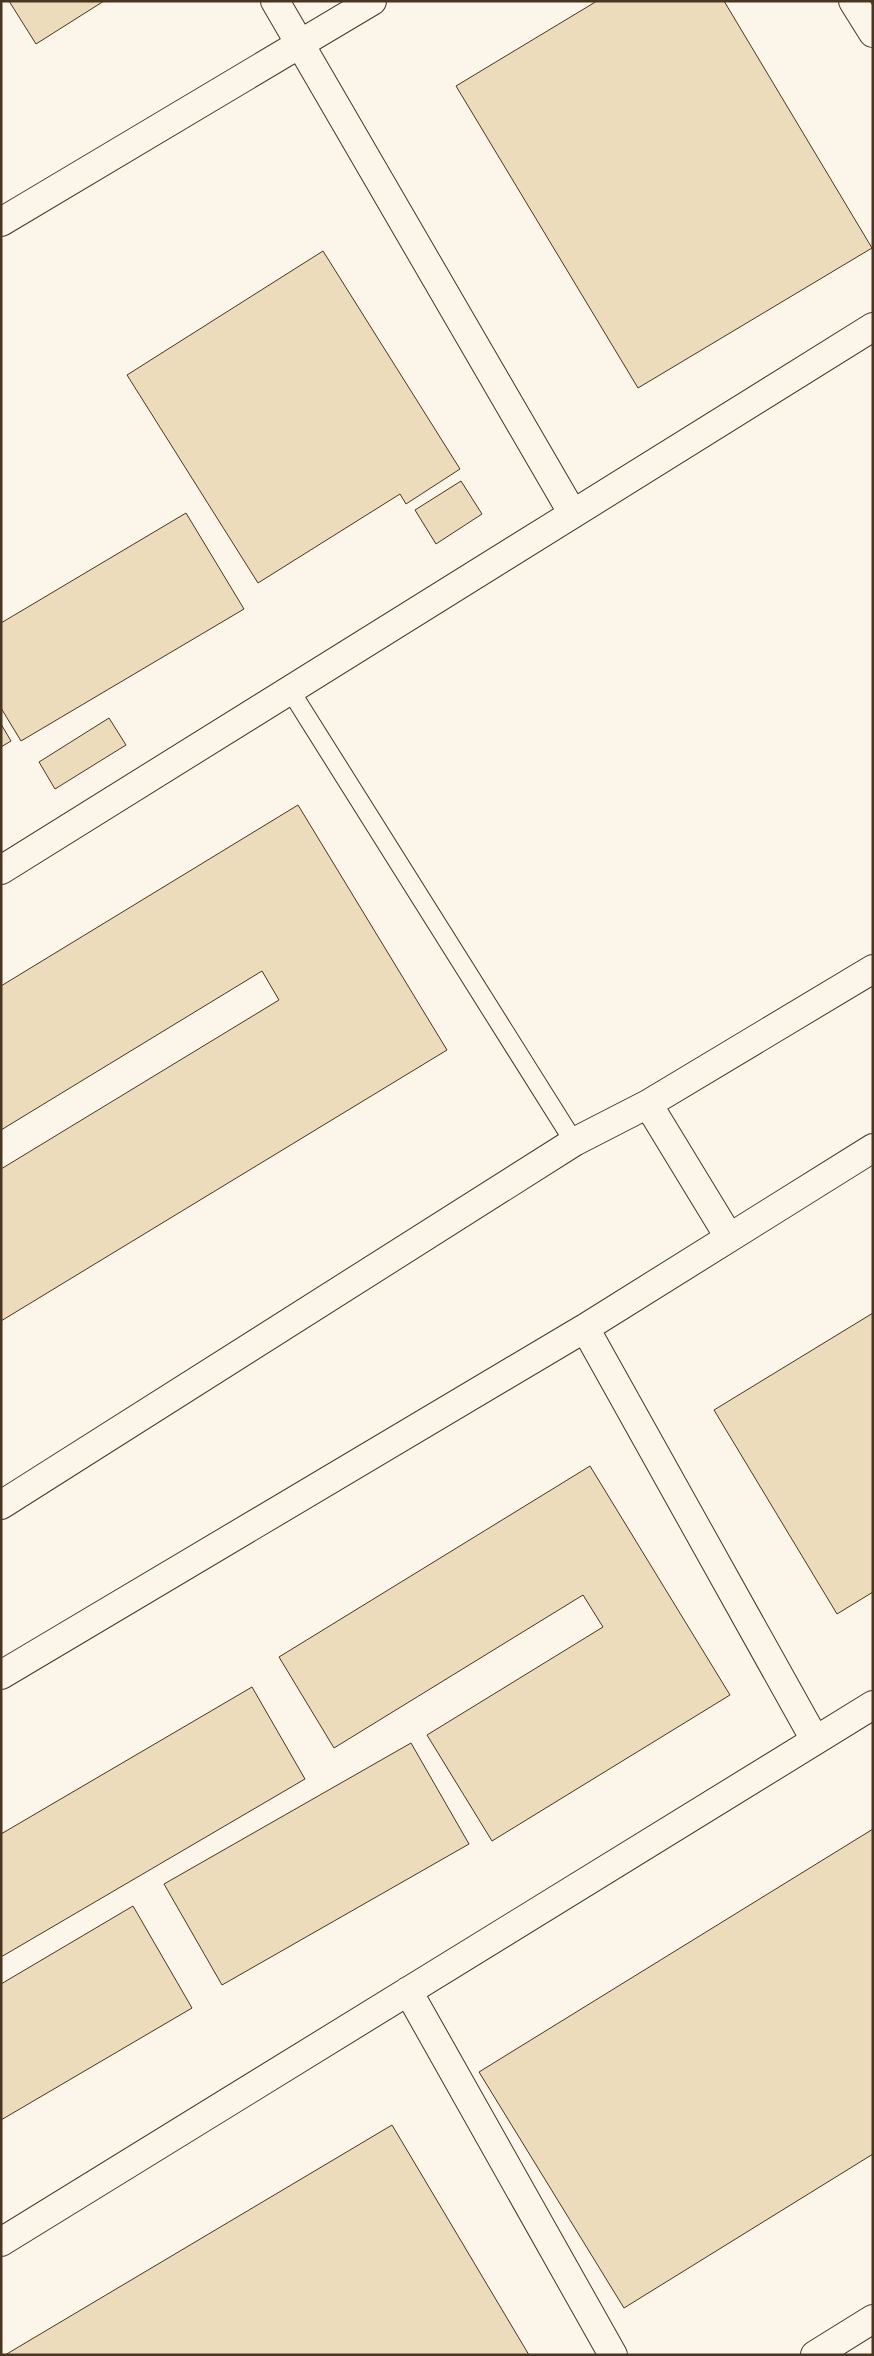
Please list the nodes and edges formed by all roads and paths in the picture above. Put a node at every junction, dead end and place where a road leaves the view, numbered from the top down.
1 (275, 1) edge
2 (372, 1) edge
3 (853, 1) edge
4 (873, 33) edge
5 (300, 45) junction
6 (1, 222) edge
7 (873, 327) edge
8 (573, 514) junction
9 (290, 690) junction
10 (1, 870) edge
11 (873, 968) edge
12 (648, 1104) junction
13 (574, 1142) junction
14 (873, 1148) edge
15 (730, 1237) junction
16 (585, 1328) junction
17 (1, 1505) edge
18 (1, 1675) edge
19 (873, 1705) edge
20 (815, 1740) junction
21 (408, 1991) junction
22 (1, 2242) edge
23 (873, 2319) edge
24 (613, 2355) edge
25 (815, 2355) edge

1 - 5 street
2 - 5 street
3 - 4 street
5 - 6 street
5 - 8 street
7 - 8 street
8 - 9 street
9 - 10 street
9 - 13 lane
11 - 12 street
12 - 13 street
12 - 15 street
13 - 17 street
14 - 15 street
15 - 16 street
16 - 18 street
16 - 20 street
19 - 20 street
20 - 21 street
21 - 22 street
21 - 24 street
23 - 25 street

